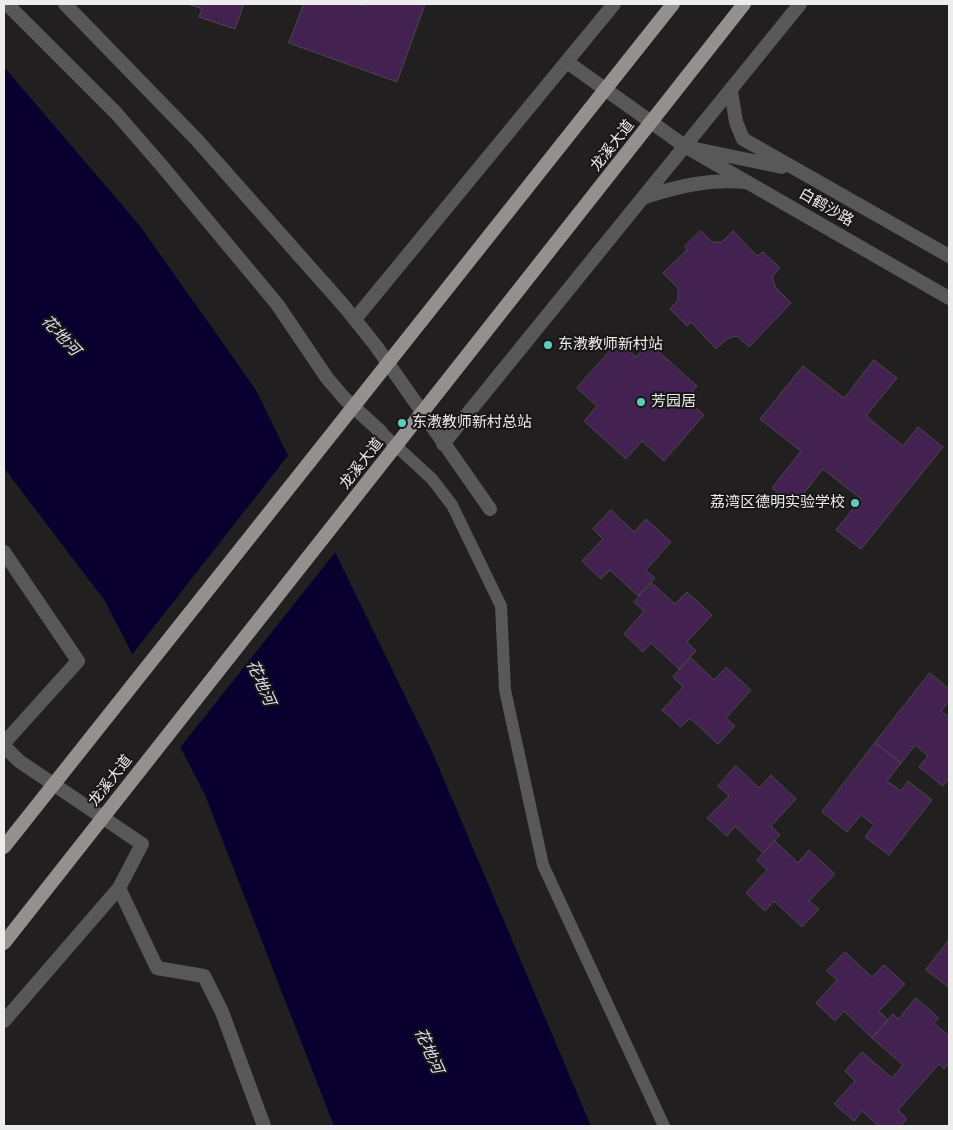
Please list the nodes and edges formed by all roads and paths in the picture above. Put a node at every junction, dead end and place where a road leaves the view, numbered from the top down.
1 (8, 4) edge
2 (64, 4) edge
3 (614, 4) edge
4 (673, 4) edge
5 (744, 4) edge
6 (800, 4) edge
7 (567, 62) junction
8 (731, 91) junction
9 (686, 147) junction
10 (793, 169) junction
11 (747, 182) junction
12 (644, 197) junction
13 (949, 256) edge
14 (949, 298) edge
15 (354, 319) junction
16 (381, 432) joint
17 (443, 444) junction
18 (490, 509) dead end
19 (4, 552) edge
20 (4, 744) edge
21 (4, 846) edge
22 (119, 888) junction
23 (4, 943) edge
24 (4, 1021) edge
25 (264, 1126) edge
26 (664, 1126) edge

1 - 16 street
2 - 15 street
3 - 7 street
4 - 21 main road, bridge
5 - 23 main road, 龙溪大道, bridge
6 - 8 street
7 - 9 street, 白鹤沙路
7 - 15 street
8 - 9 street
8 - 10 street, 白鹤沙路
9 - 10 street
9 - 11 street, 白鹤沙路
9 - 12 street
10 - 13 street, 白鹤沙路
11 - 12 street
11 - 14 street, 白鹤沙路
12 - 17 street
15 - 17 street
16 - 26 lane
17 - 18 street
19 - 20 street
20 - 22 street
22 - 24 street
22 - 25 street

